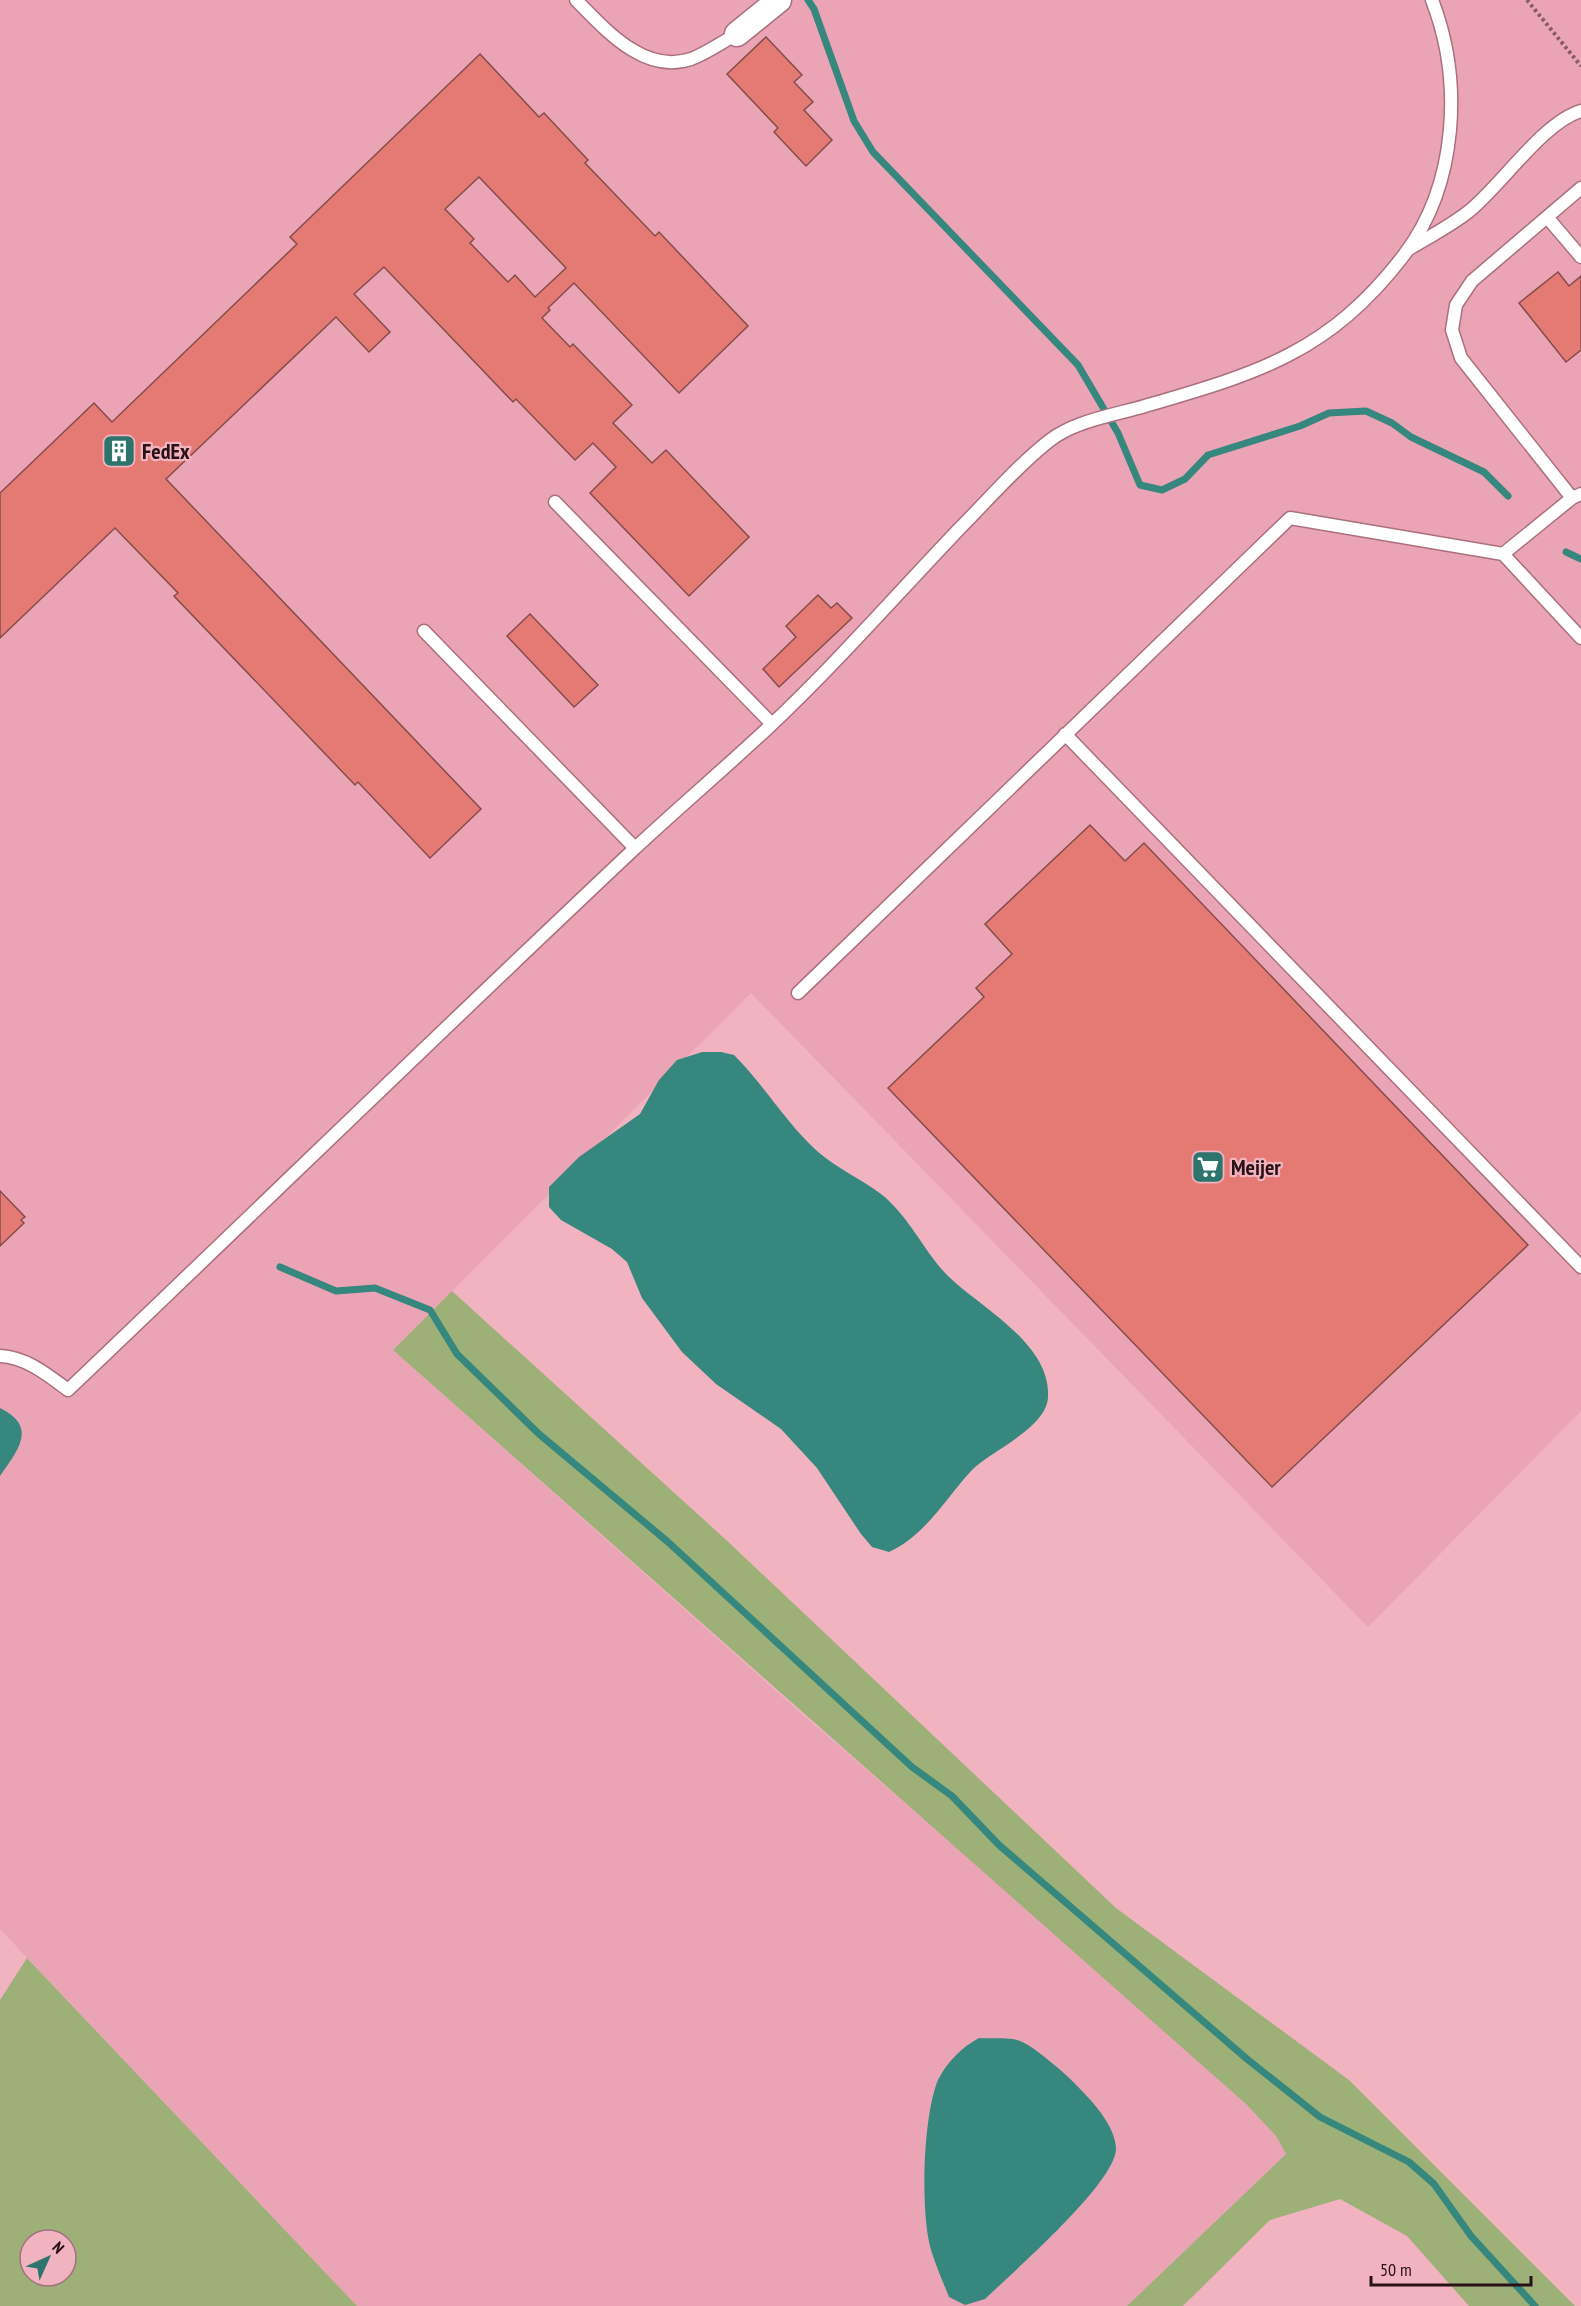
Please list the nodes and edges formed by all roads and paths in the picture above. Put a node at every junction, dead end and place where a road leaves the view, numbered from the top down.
1 (576, 0) edge
2 (779, 0) edge
3 (1432, 0) edge
4 (1527, 0) edge
5 (737, 34) joint
6 (1581, 66) edge
7 (1581, 111) edge
8 (1581, 188) edge
9 (1547, 217) junction
10 (1578, 248) edge
11 (1408, 250) junction
12 (1576, 496) edge
13 (555, 502) dead end
14 (1503, 554) junction
15 (424, 631) dead end
16 (1581, 638) edge
17 (772, 724) junction
18 (1065, 734) junction
19 (635, 848) junction
20 (798, 993) dead end
21 (1581, 1267) edge
22 (0, 1356) edge

1 - 5 lane
2 - 5 street
3 - 11 lane
4 - 6 path
7 - 11 lane
8 - 9 lane
9 - 10 lane
9 - 12 lane
11 - 17 lane
12 - 14 lane
13 - 17 lane
14 - 16 lane
14 - 18 lane
15 - 19 lane
17 - 19 lane
18 - 20 lane
18 - 21 lane
19 - 22 lane

